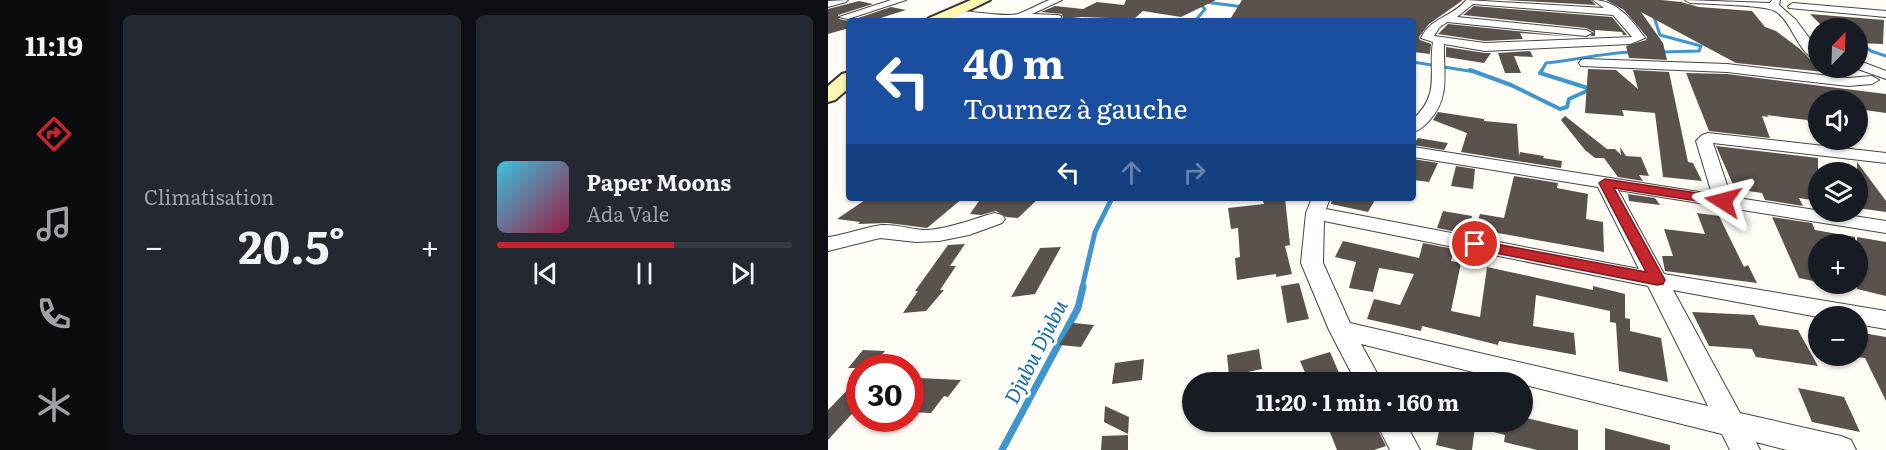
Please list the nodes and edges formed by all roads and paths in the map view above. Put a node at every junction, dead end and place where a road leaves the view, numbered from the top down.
1 (843, 0) edge
2 (901, 0) edge
3 (983, 0) edge
4 (1057, 0) edge
5 (1598, 0) edge
6 (1690, 0) edge
7 (1725, 0) edge
8 (1471, 1) edge
9 (828, 4) edge
10 (1784, 5) edge
11 (1615, 12) junction
12 (828, 14) edge
13 (1886, 15) edge
14 (844, 17) junction
15 (849, 18) edge
16 (940, 18) edge
17 (946, 18) edge
18 (1000, 18) edge
19 (1013, 18) edge
20 (1445, 19) junction
21 (1808, 30) edge
22 (1639, 38) junction
23 (1439, 40) junction
24 (1808, 42) edge
25 (1585, 63) dead end
26 (1868, 68) edge
27 (1886, 75) edge
28 (1867, 78) edge
29 (1872, 80) junction
30 (846, 81) edge
31 (1886, 85) edge
32 (828, 96) edge
33 (1416, 108) edge
34 (1433, 108) junction
35 (1416, 124) edge
36 (1416, 152) edge
37 (1886, 158) edge
38 (1605, 183) junction
39 (1723, 201) junction
40 (1318, 206) edge
41 (995, 219) dead end
42 (1886, 227) edge
43 (828, 244) edge
44 (1657, 280) junction
45 (1886, 320) edge
46 (1341, 330) junction
47 (1364, 372) edge
48 (1731, 425) junction
49 (1395, 432) edge
50 (1405, 450) edge
51 (1745, 450) edge
52 (1841, 450) edge

1 - 9 street
2 - 14 street
3 - 16 street
4 - 19 street
5 - 11 street
6 - 10 street
7 - 10 street
8 - 11 street
8 - 20 street
10 - 13 street
10 - 21 street
10 - 24 street
11 - 22 street
12 - 14 street
14 - 15 street
17 - 18 street
20 - 22 street
20 - 23 street
22 - 23 street
23 - 34 street
25 - 29 street
26 - 27 street
28 - 29 street
29 - 31 street
30 - 32 street
33 - 34 street
34 - 35 street
36 - 38 street
37 - 39 street
38 - 39 street
38 - 44 street
39 - 42 street
40 - 44 street
40 - 46 street
41 - 43 street
44 - 45 street
44 - 48 street
46 - 47 street
46 - 48 street
48 - 51 street
48 - 52 street
49 - 50 street

